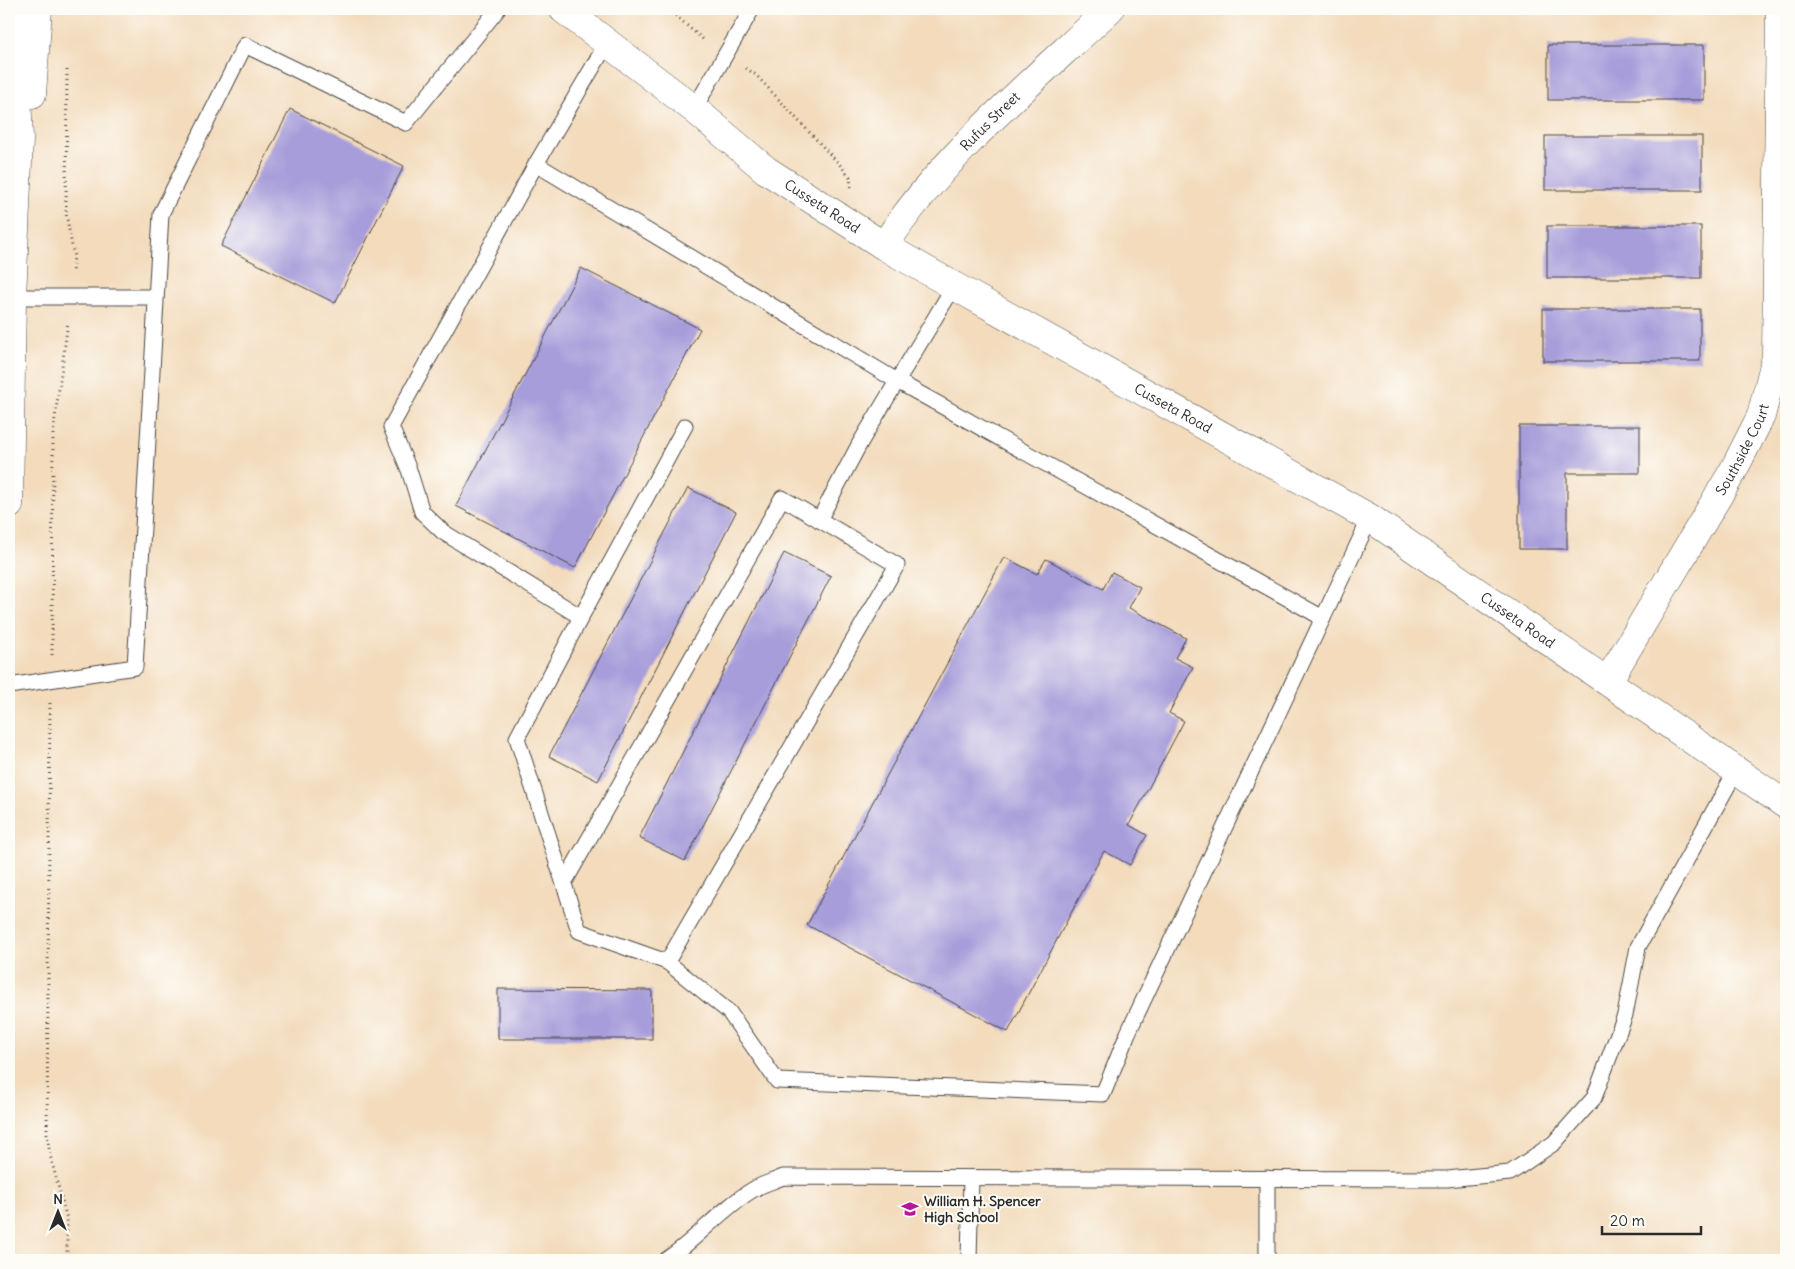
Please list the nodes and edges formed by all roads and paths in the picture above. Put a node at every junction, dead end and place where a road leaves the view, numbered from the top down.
1 (13, 9) edge
2 (38, 9) edge
3 (498, 9) edge
4 (563, 9) edge
5 (668, 9) edge
6 (752, 9) edge
7 (1110, 9) edge
8 (1780, 9) edge
9 (607, 43) junction
10 (724, 54) junction
11 (67, 65) dead end
12 (694, 109) junction
13 (19, 139) junction
14 (536, 164) junction
15 (853, 226) junction
16 (884, 246) junction
17 (954, 286) junction
18 (10, 291) edge
19 (70, 297) junction
20 (156, 297) junction
21 (898, 381) junction
22 (685, 426) dead end
23 (9, 505) edge
24 (1370, 518) junction
25 (819, 520) junction
26 (581, 617) junction
27 (1323, 618) junction
28 (51, 679) junction
29 (1608, 681) junction
30 (9, 686) edge
31 (1737, 769) junction
32 (1786, 805) edge
33 (564, 883) junction
34 (667, 962) junction
35 (971, 1178) junction
36 (1267, 1178) junction
37 (688, 1253) edge
38 (67, 1260) edge
39 (666, 1260) edge
40 (969, 1260) edge
41 (1267, 1260) edge

1 - 13 street
2 - 13 street
3 - 20 lane
4 - 9 street, Cusseta Road
5 - 10 path
6 - 10 lane
7 - 16 street, Rufus Street
8 - 29 street, Southside Court
9 - 12 street, Cusseta Road
9 - 14 lane
10 - 12 lane
10 - 15 path
11 - 19 path
12 - 15 street, Cusseta Road
13 - 18 street
14 - 21 lane
14 - 26 lane
15 - 16 street, Cusseta Road
16 - 17 street, Cusseta Road
17 - 21 lane
17 - 24 street, Cusseta Road
18 - 19 lane
18 - 23 street
19 - 20 lane
19 - 28 path
20 - 28 lane
21 - 25 lane
21 - 27 lane
22 - 26 lane
24 - 27 lane
24 - 29 street, Cusseta Road
25 - 33 lane
25 - 34 lane
26 - 33 lane
27 - 34 lane
28 - 30 lane
28 - 38 path
29 - 31 street, Cusseta Road
31 - 32 street, Cusseta Road
31 - 36 lane
33 - 34 lane
35 - 36 lane
35 - 37 lane
35 - 40 lane
36 - 41 lane
37 - 39 lane

